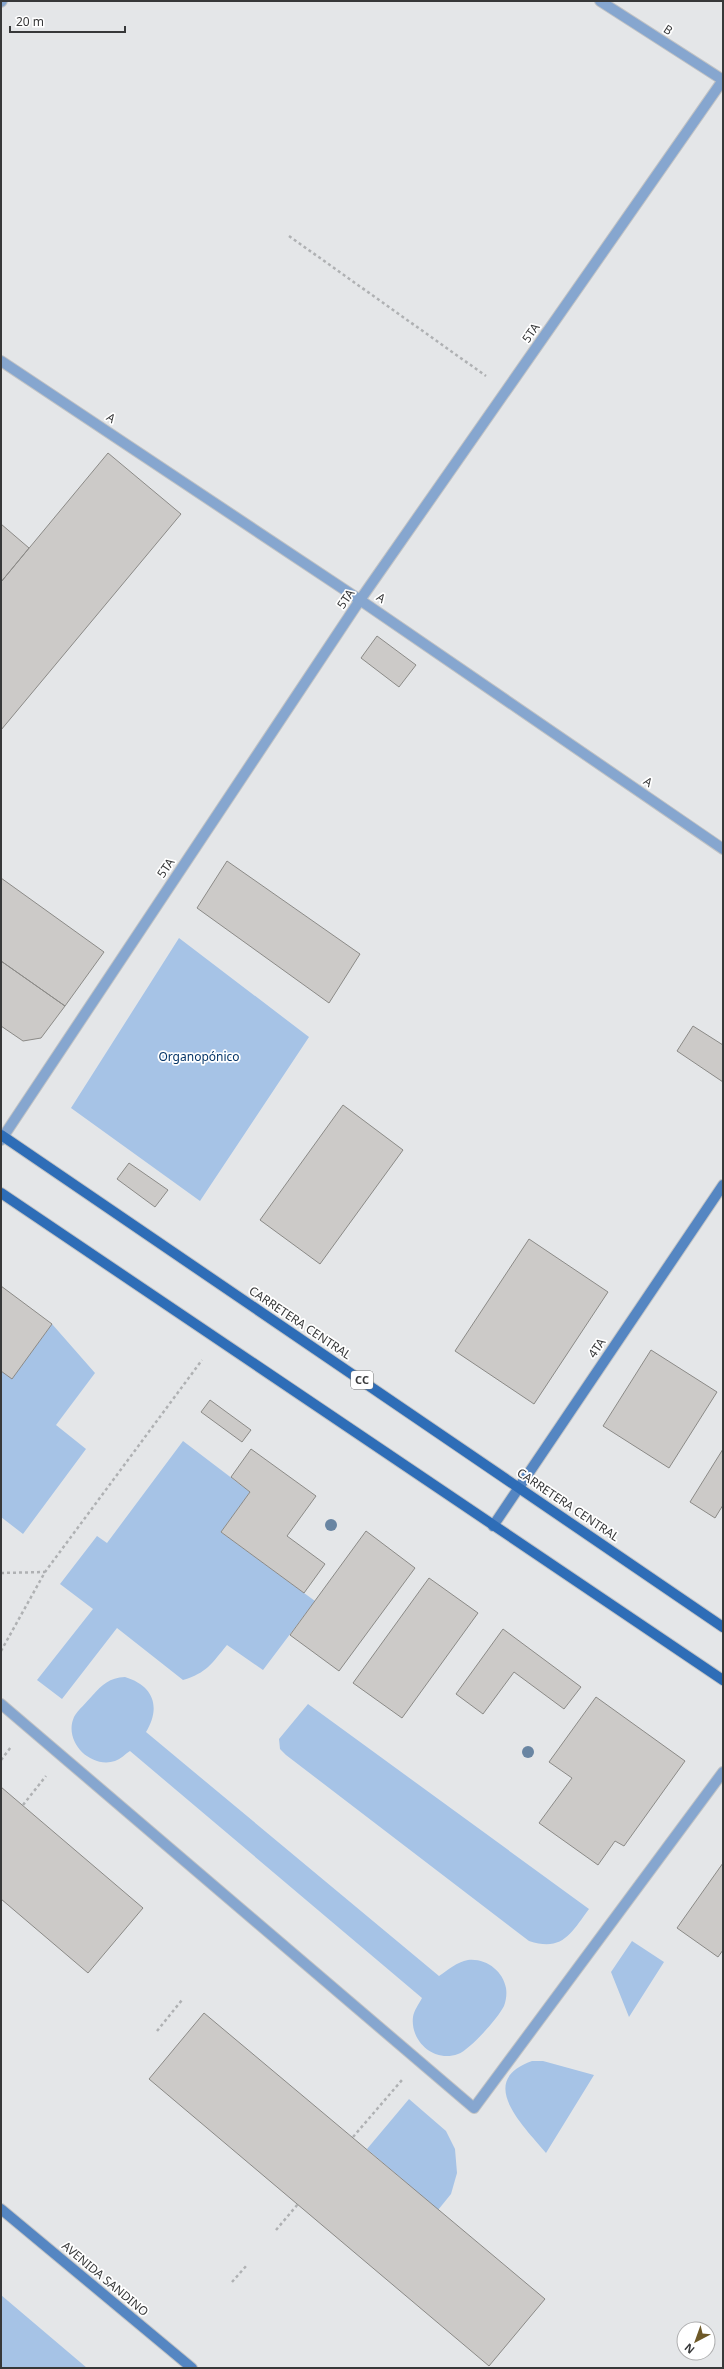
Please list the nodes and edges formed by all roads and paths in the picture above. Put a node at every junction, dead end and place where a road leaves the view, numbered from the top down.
1 (600, 1) edge
2 (723, 80) edge
3 (289, 236) dead end
4 (1, 361) edge
5 (506, 391) junction
6 (360, 600) junction
7 (723, 849) edge
8 (2, 1137) edge
9 (723, 1185) edge
10 (1, 1193) edge
11 (187, 1382) dead end
12 (518, 1487) junction
13 (493, 1526) junction
14 (45, 1572) junction
15 (1, 1573) edge
16 (723, 1627) edge
17 (1, 1651) edge
18 (723, 1680) edge
19 (1, 1704) edge
20 (11, 1748) dead end
21 (62, 1757) junction
22 (1, 1760) edge
23 (723, 1772) edge
24 (23, 1805) dead end
25 (182, 2000) dead end
26 (157, 2030) dead end
27 (418, 2060) junction
28 (353, 2137) dead end
29 (298, 2204) dead end
30 (1, 2209) edge
31 (276, 2230) dead end
32 (246, 2265) dead end
33 (232, 2282) dead end
34 (192, 2368) edge

1 - 2 street, B
2 - 5 street, 5TA
3 - 5 path
4 - 6 street, A
5 - 6 street, 5TA
6 - 7 street, A
6 - 8 street, 5TA
8 - 12 main road, CARRETERA CENTRAL / CC
9 - 12 street, 4TA
10 - 13 main road
11 - 14 path
12 - 13 street, 4TA
12 - 16 main road, CARRETERA CENTRAL / CC
13 - 18 main road
14 - 15 path
14 - 17 path
19 - 21 street
20 - 22 path
21 - 24 path
21 - 27 street
23 - 27 street
25 - 26 path
27 - 28 path
29 - 31 path
30 - 34 street, AVENIDA SANDINO
32 - 33 path

